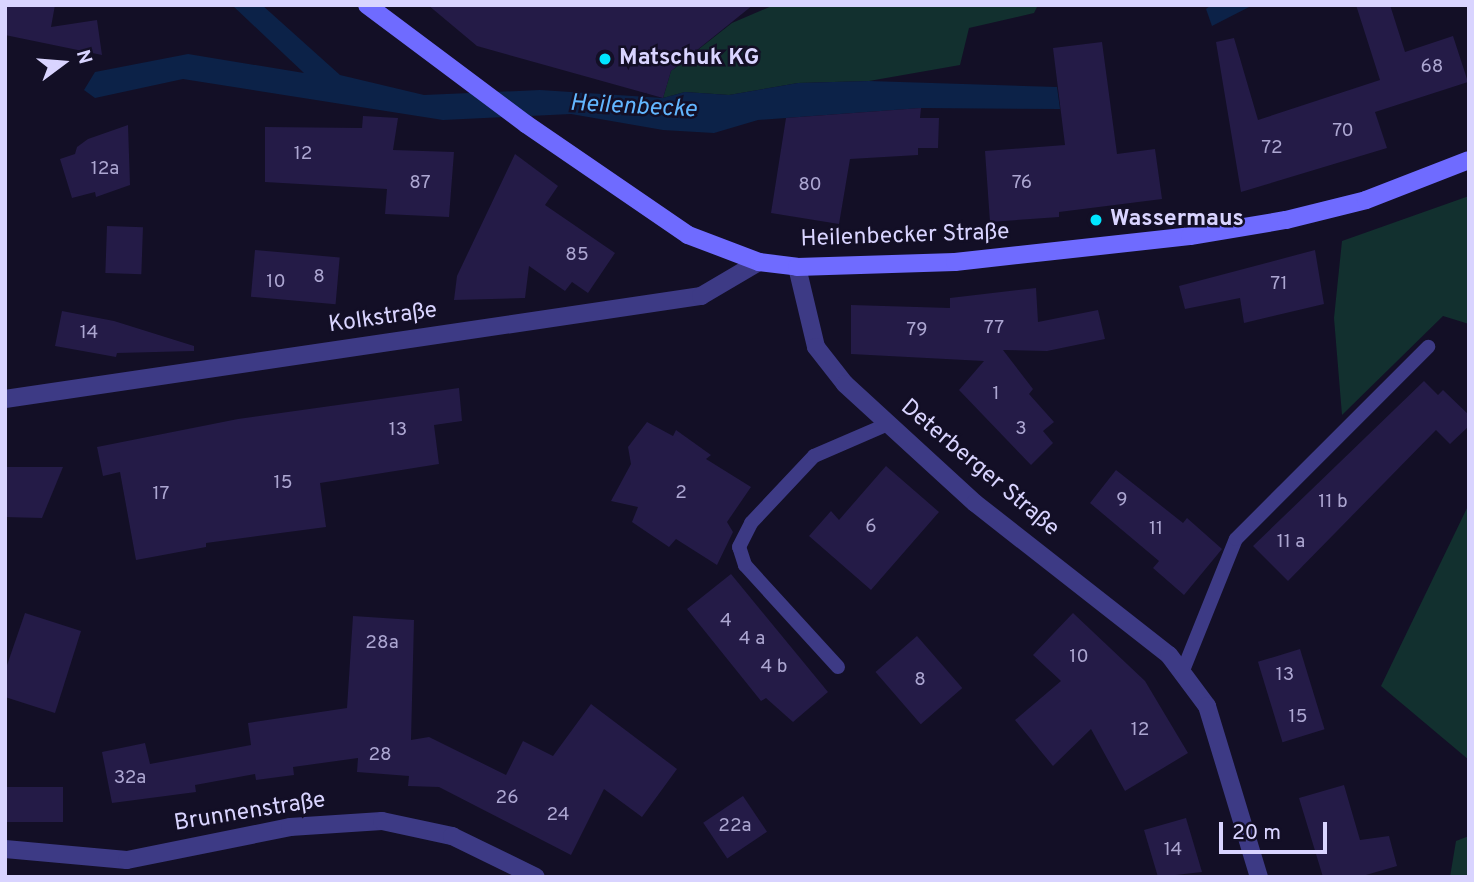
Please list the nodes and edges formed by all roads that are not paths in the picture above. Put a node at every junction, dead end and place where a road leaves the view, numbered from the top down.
1 (367, 5) edge
2 (1469, 160) edge
3 (758, 262) junction
4 (797, 267) junction
5 (1428, 347) dead end
6 (5, 398) edge
7 (888, 424) junction
8 (838, 667) dead end
9 (1182, 673) junction
10 (5, 849) edge
11 (536, 877) edge
12 (1259, 877) edge

1 - 3 main road, Heilenbecker Straße
2 - 4 main road, Heilenbecker Straße
3 - 4 main road, Heilenbecker Straße
3 - 6 street, Kolkstraße
4 - 7 street, Deterberger Straße
5 - 9 lane
7 - 8 lane
7 - 9 street, Deterberger Straße
9 - 12 street, Deterberger Straße
10 - 11 street, Brunnenstraße

